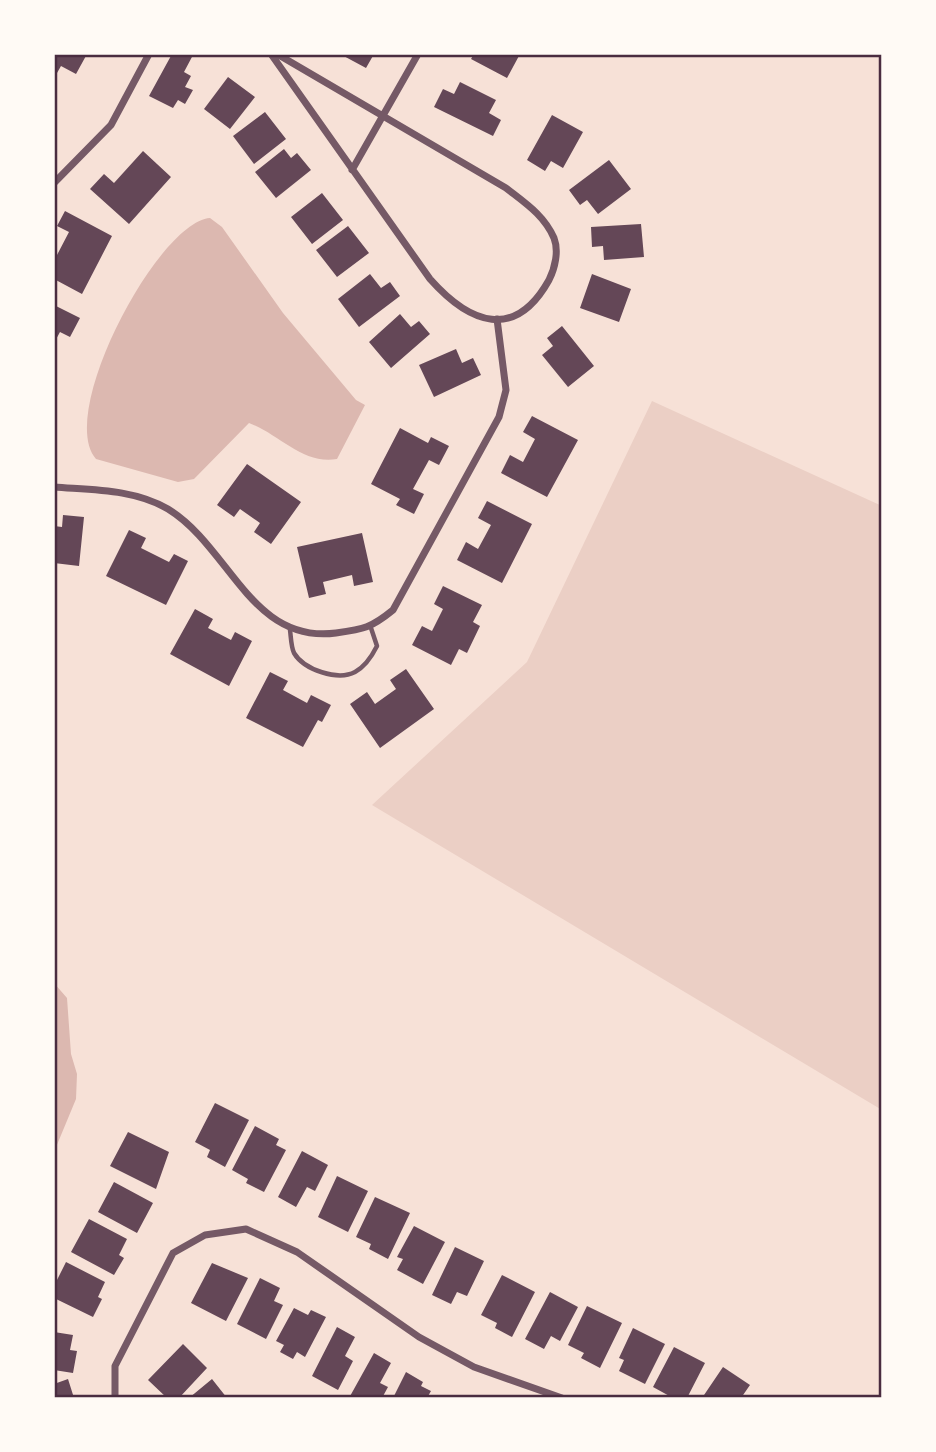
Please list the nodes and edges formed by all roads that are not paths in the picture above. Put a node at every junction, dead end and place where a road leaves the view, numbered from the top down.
1 (149, 54) edge
2 (271, 54) edge
3 (277, 54) edge
4 (418, 54) edge
5 (385, 116) junction
6 (352, 170) junction
7 (54, 183) edge
8 (497, 319) junction
9 (54, 487) edge
10 (371, 628) junction
11 (290, 630) junction
12 (115, 1398) edge
13 (562, 1398) edge

1 - 7 street
2 - 6 street
3 - 5 street
4 - 5 street
5 - 6 street
5 - 8 street
6 - 8 street
8 - 10 street
9 - 11 street
10 - 11 street
10 - 11 lane
12 - 13 street

